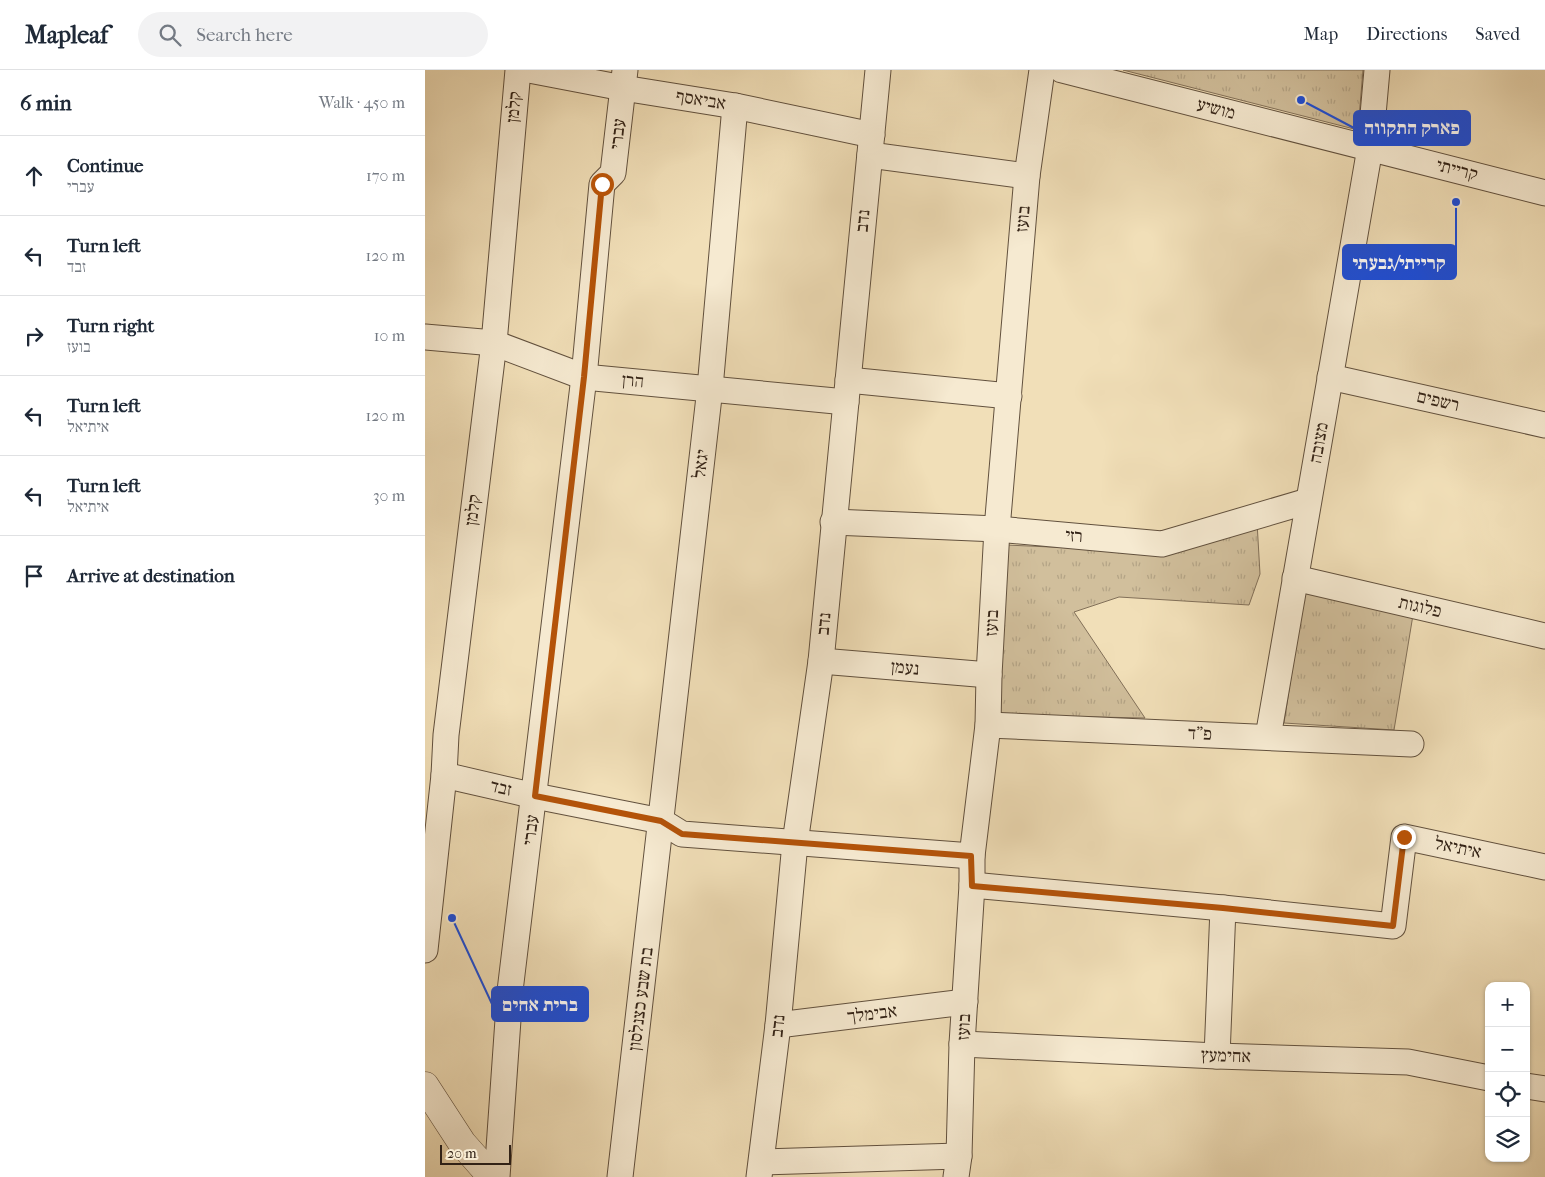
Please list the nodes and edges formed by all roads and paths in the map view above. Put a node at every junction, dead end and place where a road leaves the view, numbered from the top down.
1 (518, 70) edge
2 (529, 70) edge
3 (878, 70) edge
4 (1042, 70) edge
5 (1062, 70) edge
6 (1377, 70) edge
7 (624, 79) edge
8 (735, 106) junction
9 (871, 145) junction
10 (1369, 148) junction
11 (1027, 176) junction
12 (1545, 193) edge
13 (425, 337) edge
14 (494, 343) junction
15 (584, 377) junction
16 (1330, 377) junction
17 (710, 388) junction
18 (847, 391) junction
19 (1009, 396) junction
20 (1545, 425) edge
21 (1308, 501) junction
22 (833, 522) junction
23 (997, 529) junction
24 (1295, 578) junction
25 (1545, 636) edge
26 (821, 661) junction
27 (989, 675) junction
28 (988, 725) junction
29 (1268, 737) junction
30 (1411, 744) dead end
31 (444, 775) junction
32 (535, 796) junction
33 (661, 821) junction
34 (795, 843) junction
35 (971, 856) junction
36 (1545, 867) edge
37 (972, 886) junction
38 (1223, 908) junction
39 (425, 950) edge
40 (965, 1002) junction
41 (778, 1025) junction
42 (963, 1044) junction
43 (1217, 1056) junction
44 (1485, 1077) edge
45 (425, 1087) edge
46 (1530, 1087) edge
47 (1545, 1090) edge
48 (957, 1166) edge
49 (760, 1170) edge
50 (492, 1177) edge
51 (497, 1177) edge
52 (620, 1177) edge

1 - 14 street, קלמן
2 - 7 street, אביאסף
3 - 9 street, נדב
4 - 11 street, בועז
5 - 10 street, מושיע
6 - 10 street, מצובה
7 - 8 street, אביאסף
7 - 15 street, עברי
8 - 9 street, אביאסף
8 - 17 street, יגאל
9 - 11 street, אביאסף
9 - 18 street, נדב
10 - 12 street, קרייתי
10 - 16 street, מצובה
11 - 19 street, בועז
13 - 14 street, הרן
14 - 15 street, הרן
14 - 31 street, קלמן
15 - 17 street, הרן
15 - 32 street, עברי
16 - 20 street, רשפים
16 - 21 street, מצובה
17 - 18 street, הרן
17 - 33 street, יגאל
18 - 19 street, הרן
18 - 22 street, נדב
19 - 23 street, בועז
21 - 23 street, רזי
21 - 24 street, מצובה
22 - 23 street, רזי
22 - 26 street, נדב
23 - 27 street, בועז
24 - 25 street, פלוגות
24 - 29 street, מצובה
26 - 27 street, נעמן
26 - 34 street, נדב
27 - 28 street, בועז
28 - 29 street, פ"ד
28 - 35 street, בועז
29 - 30 street, פ"ד
31 - 32 street, זבד
31 - 39 street, קלמן
32 - 33 street, זבד
32 - 51 street, עברי
33 - 34 street, זבד
33 - 52 street, בת שבע כצנלסון
34 - 35 street, זבד
34 - 41 street, נדב
35 - 37 street, בועז
36 - 38 street, איתיאל
37 - 38 street, איתיאל
37 - 40 street, בועז
38 - 43 street
40 - 41 street, אבימלך
40 - 42 street, בועז
41 - 49 street, נדב
42 - 43 street, אחימעץ
42 - 48 street, בועז
43 - 44 street, אחימעץ
45 - 50 street
46 - 47 street
48 - 49 street

